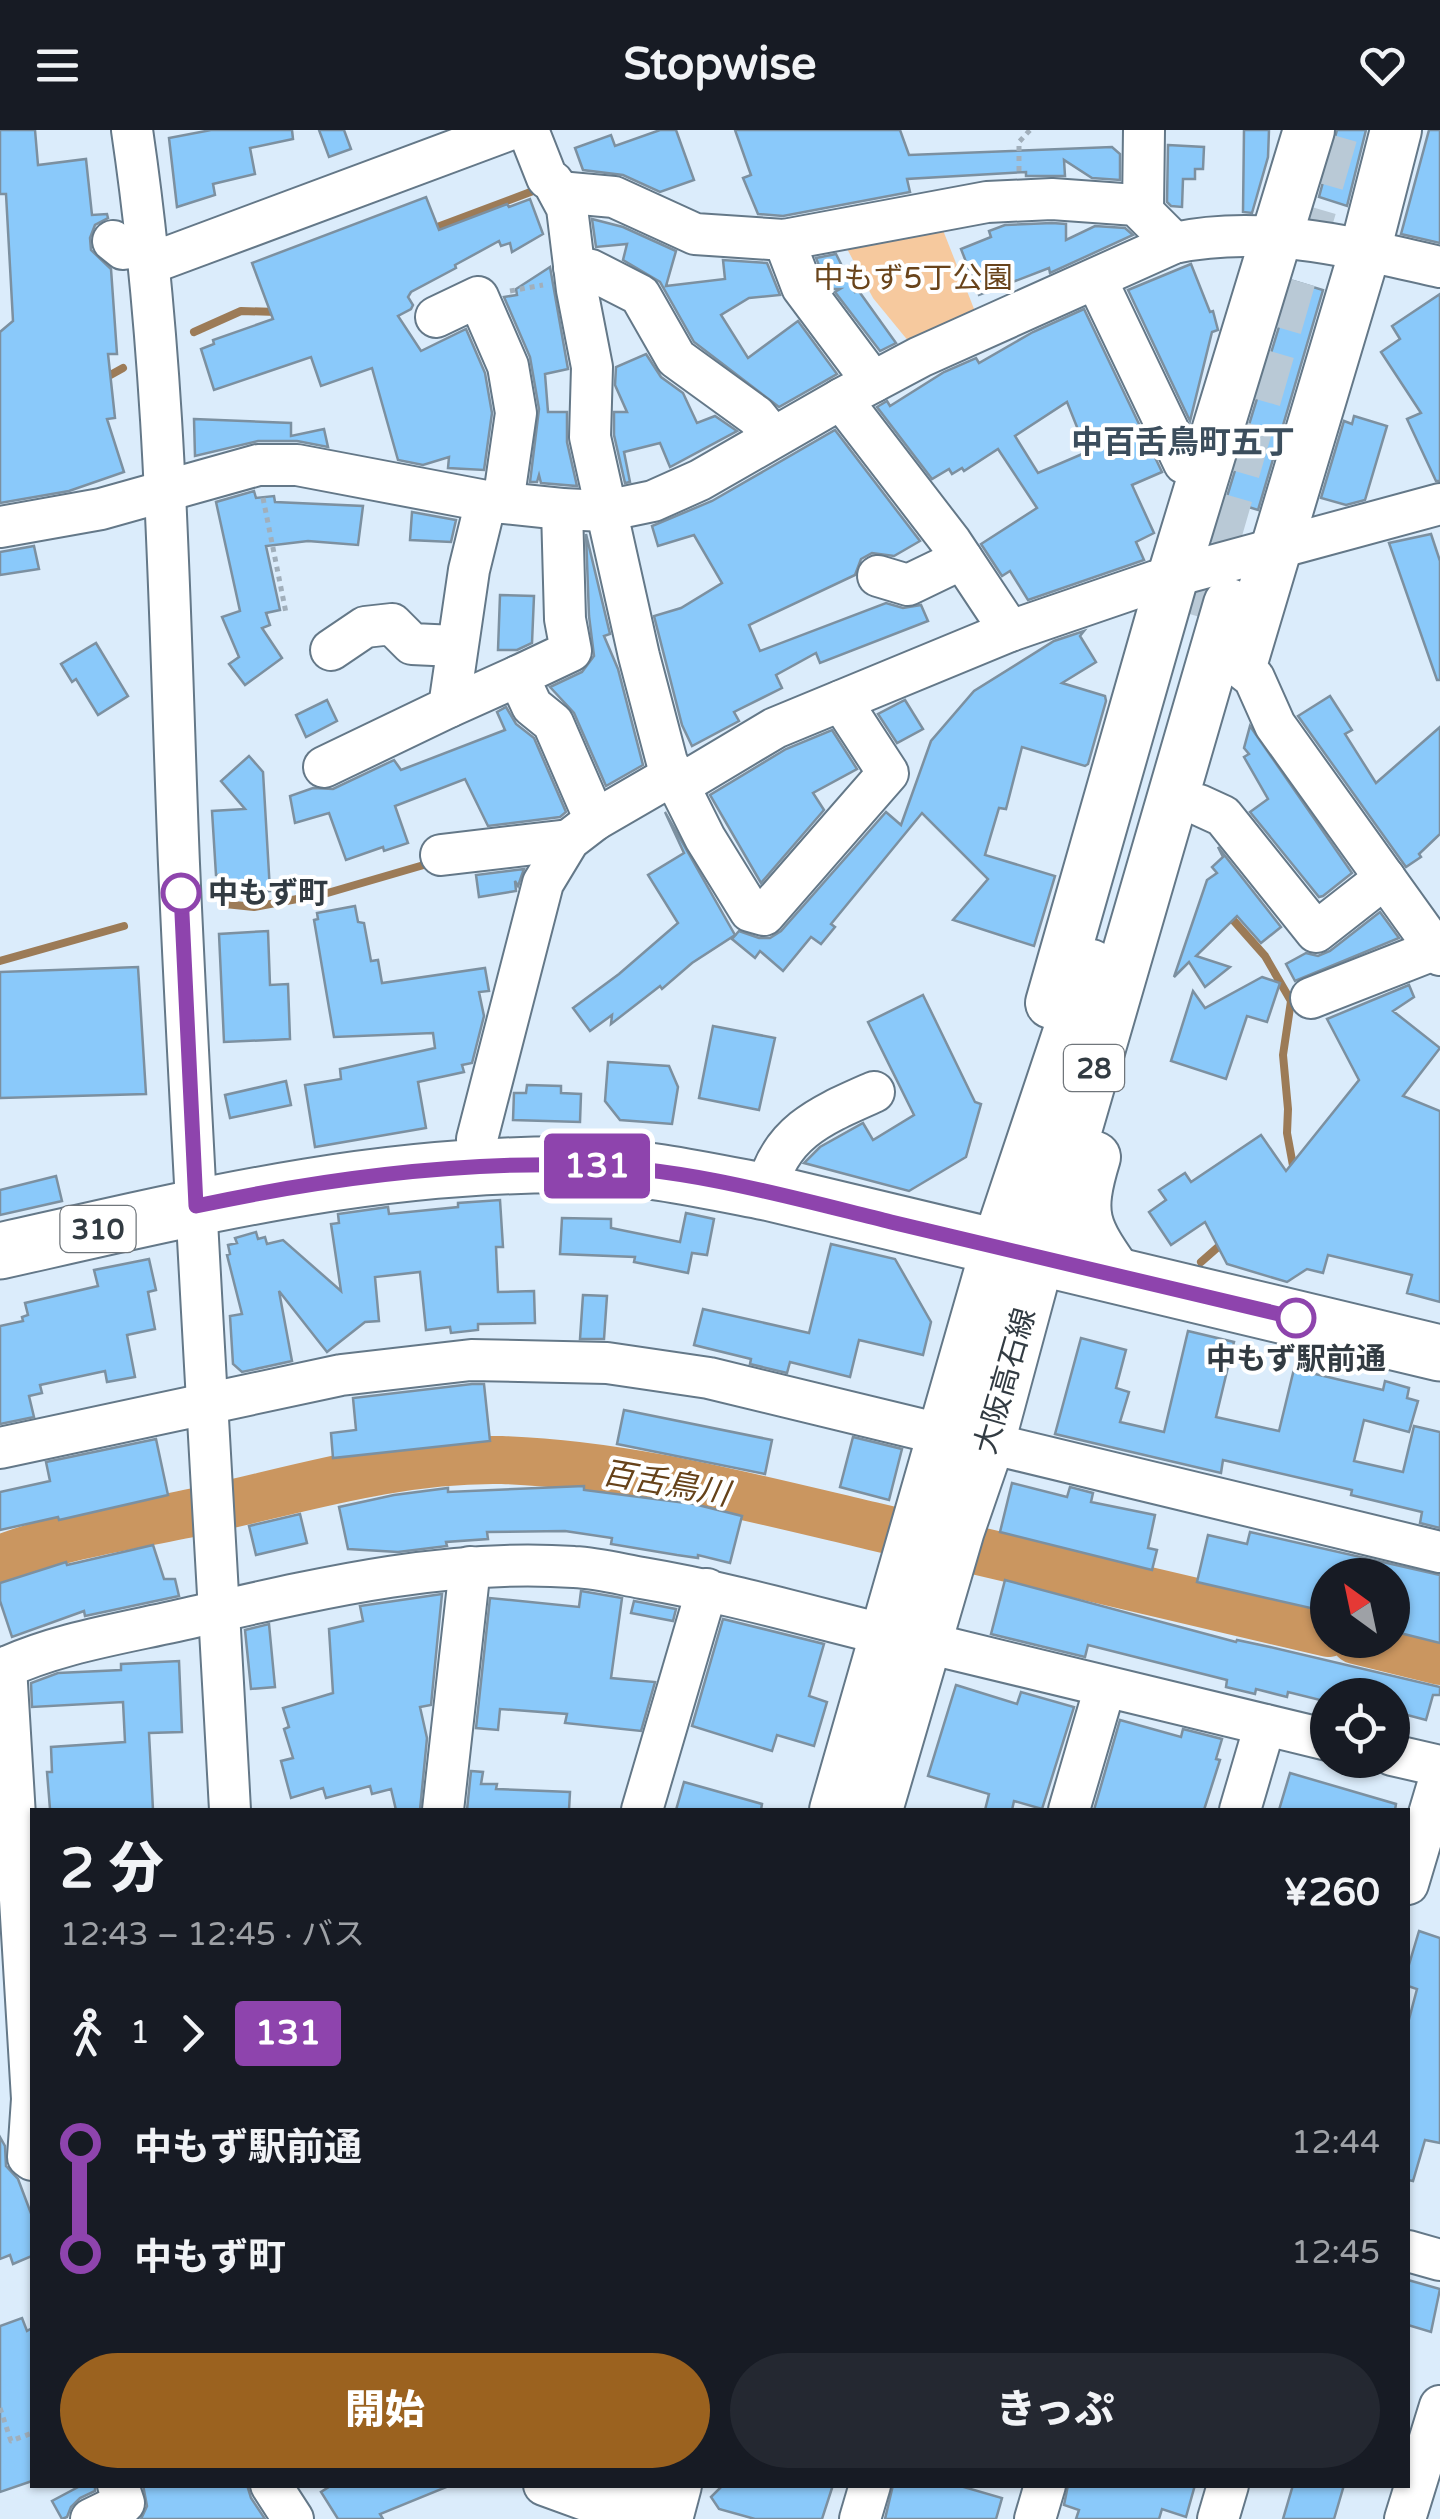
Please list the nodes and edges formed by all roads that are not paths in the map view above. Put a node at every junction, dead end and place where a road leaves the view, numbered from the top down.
1 (132, 130) edge
2 (509, 130) edge
3 (528, 130) edge
4 (1144, 130) edge
5 (1309, 130) edge
6 (1396, 130) edge
7 (559, 192) junction
8 (1144, 210) junction
9 (1275, 236) junction
10 (784, 240) junction
11 (1174, 243) junction
12 (137, 250) junction
13 (1365, 251) junction
14 (1440, 267) edge
15 (575, 273) junction
16 (1096, 278) junction
17 (436, 317) dead end
18 (857, 390) junction
19 (774, 437) junction
20 (1205, 470) junction
21 (163, 491) junction
22 (495, 502) junction
23 (1440, 504) edge
24 (562, 509) junction
25 (605, 510) junction
26 (0, 527) edge
27 (1277, 548) junction
28 (962, 559) junction
29 (878, 576) dead end
30 (1198, 598) junction
31 (1010, 630) junction
32 (456, 646) junction
33 (331, 650) dead end
34 (1240, 667) junction
35 (518, 676) junction
36 (841, 701) junction
37 (448, 706) junction
38 (324, 767) dead end
39 (676, 780) junction
40 (1199, 805) junction
41 (582, 830) junction
42 (441, 855) dead end
43 (1385, 878) junction
44 (1438, 952) edge
45 (1311, 998) dead end
46 (874, 1092) dead end
47 (479, 1166) junction
48 (766, 1192) junction
49 (196, 1206) junction
50 (0, 1251) edge
51 (1018, 1252) junction
52 (1118, 1276) junction
53 (1440, 1353) edge
54 (207, 1402) junction
55 (966, 1439) junction
56 (0, 1448) edge
57 (1440, 1552) edge
58 (470, 1567) junction
59 (707, 1589) junction
60 (219, 1612) junction
61 (906, 1639) junction
62 (3, 1669) edge
63 (1104, 1687) junction
64 (1264, 1725) junction
65 (1310, 1736) edge
66 (1410, 1759) edge
67 (1440, 1766) edge
68 (1440, 1777) edge
69 (230, 1808) edge
70 (443, 1808) edge
71 (643, 1808) edge
72 (836, 1808) edge
73 (877, 1808) edge
74 (1070, 1808) edge
75 (1241, 1808) edge
76 (1410, 1877) edge
77 (22, 2129) edge
78 (1410, 2252) edge
79 (1440, 2260) edge
80 (1440, 2406) edge
81 (119, 2488) edge
82 (273, 2488) edge
83 (555, 2488) edge
84 (672, 2488) edge
85 (869, 2488) edge
86 (1044, 2488) edge
87 (1227, 2488) edge
88 (641, 2511) edge
89 (91, 2519) edge
90 (293, 2519) edge
91 (860, 2519) edge
92 (1035, 2519) edge
93 (1218, 2519) edge
94 (1406, 2519) edge

1 - 12 street
2 - 12 street
3 - 7 street
4 - 8 street
5 - 9 main road
6 - 13 main road
7 - 10 street
7 - 15 street
8 - 10 street
8 - 11 street
9 - 11 street
9 - 13 street
9 - 20 main road
10 - 18 street
11 - 16 street
12 - 21 street
13 - 14 street
13 - 27 main road
15 - 19 street
15 - 25 street
16 - 18 street
16 - 20 street
17 - 22 street
18 - 19 street
18 - 28 street
19 - 25 street
20 - 30 main road
21 - 22 street
21 - 26 street
21 - 49 street
22 - 24 street
22 - 32 street
23 - 27 street
24 - 25 street
24 - 35 street
25 - 39 street
27 - 30 street
27 - 34 main road
28 - 29 street
28 - 31 street
30 - 31 street
30 - 51 main road, 大阪高石線 / 28
30 - 51 main road, 大阪高石線 / 28
31 - 36 street
32 - 33 street
32 - 37 street
34 - 40 main road
34 - 43 street
35 - 37 street
35 - 41 street
36 - 39 street
36 - 39 street
37 - 38 street
39 - 41 street
40 - 43 street
40 - 52 main road
41 - 42 street
41 - 47 street
43 - 44 street
44 - 45 street
46 - 48 street
47 - 48 highway, 310
47 - 49 highway, 310
48 - 51 highway, 310
49 - 50 highway, 310
49 - 54 street
51 - 52 highway, 310
51 - 55 main road, 大阪高石線 / 28
52 - 53 highway, 310
54 - 55 street
54 - 56 street
54 - 60 street
55 - 57 street
55 - 61 main road, 大阪高石線 / 28
58 - 59 street
58 - 60 street
58 - 70 street
59 - 61 street
59 - 71 street
60 - 62 street
60 - 69 street
61 - 63 street
61 - 72 main road, 大阪高石線 / 28
61 - 73 main road, 大阪高石線 / 28
62 - 77 street
63 - 64 street
63 - 74 street
64 - 65 street
64 - 75 street
66 - 67 street
68 - 76 street
78 - 79 street
80 - 94 street
81 - 89 street
82 - 90 street
83 - 88 street
84 - 88 main road
85 - 91 street
86 - 92 street
87 - 93 street

